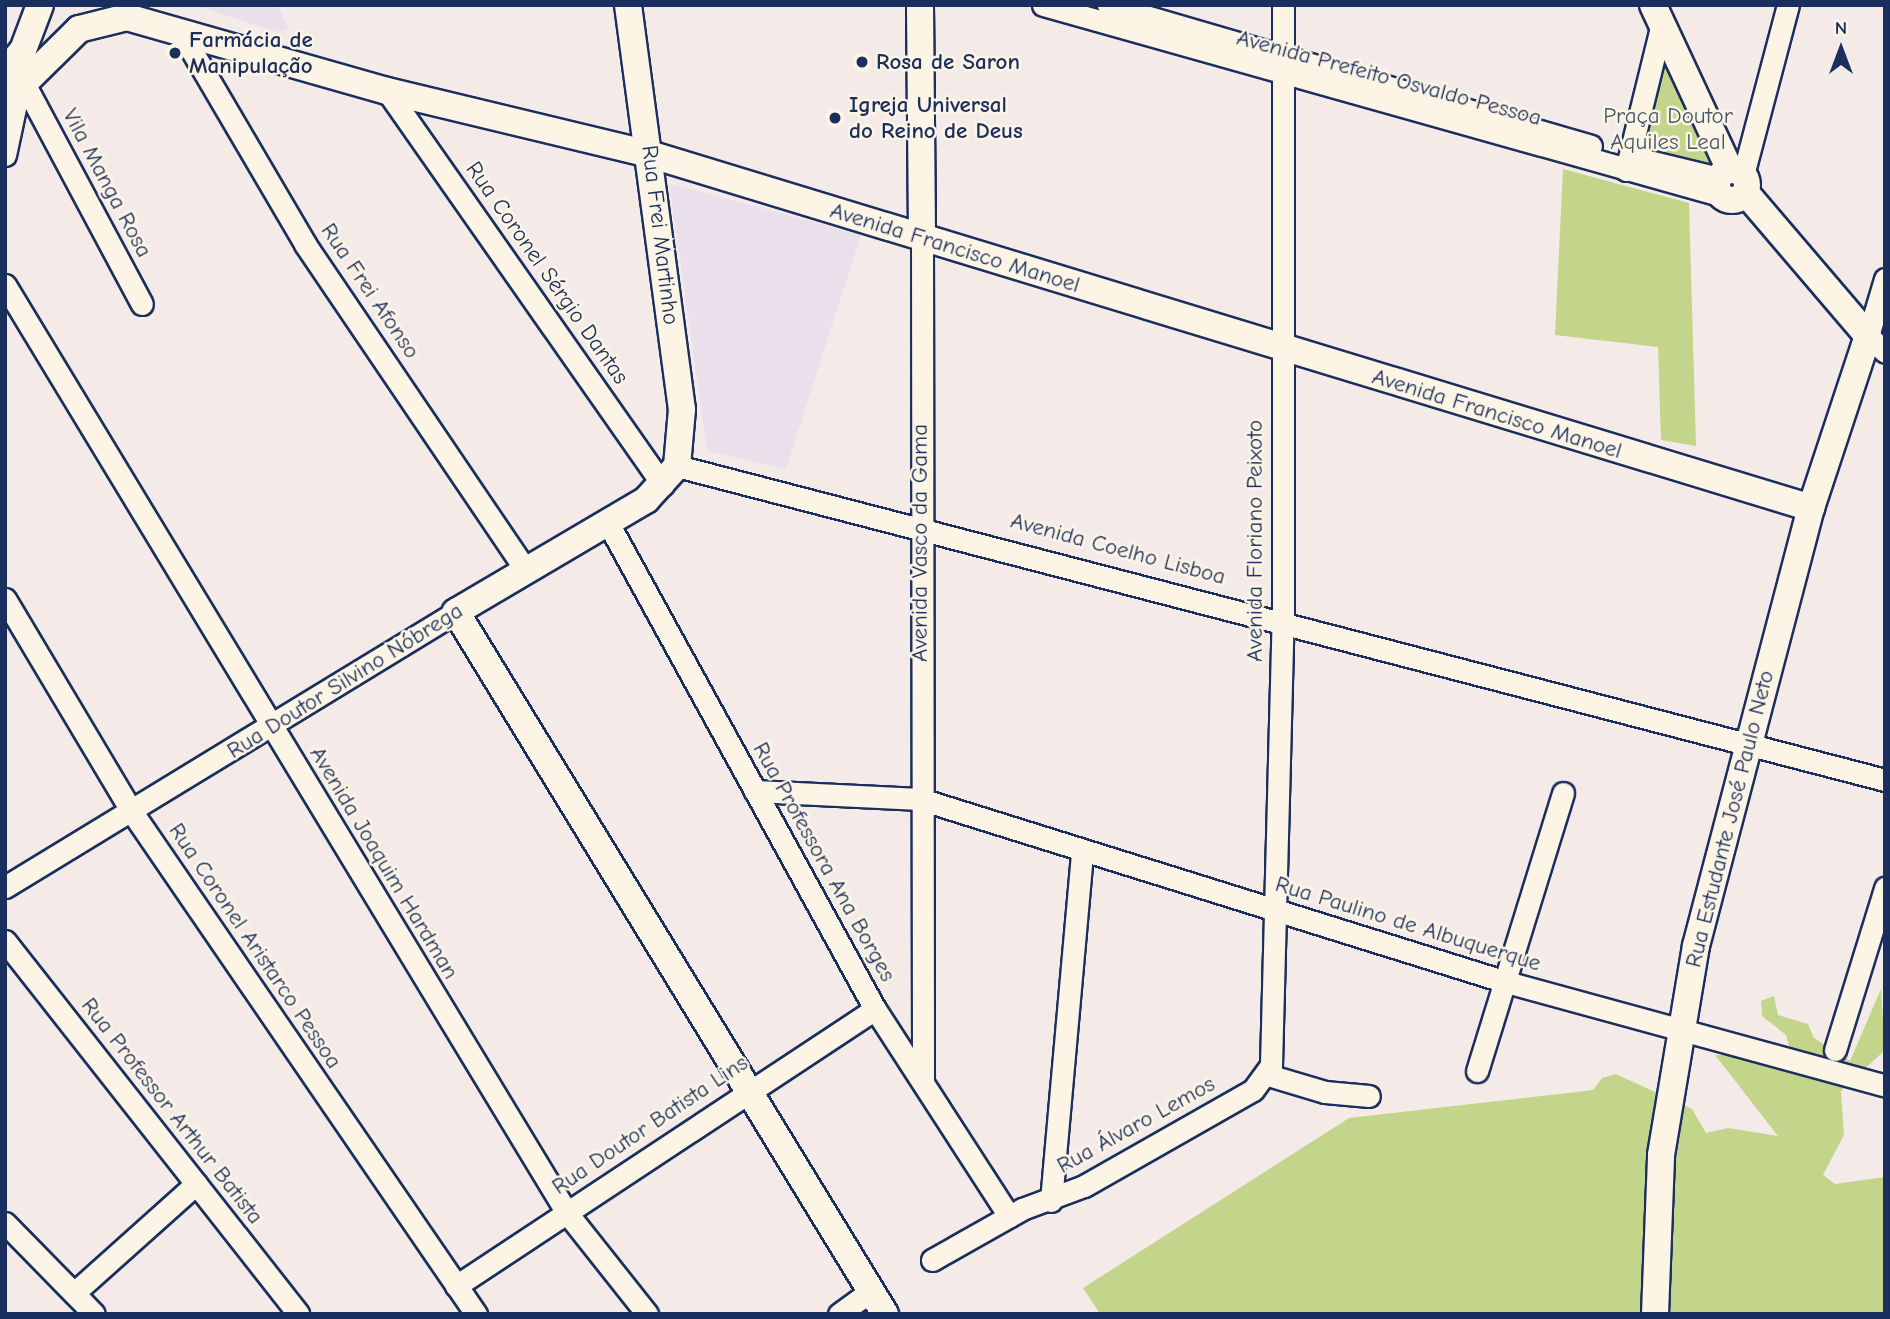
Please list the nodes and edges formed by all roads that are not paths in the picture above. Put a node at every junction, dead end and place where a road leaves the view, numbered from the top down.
1 (628, 5) edge
2 (920, 5) edge
3 (1043, 5) edge
4 (1283, 5) edge
5 (1788, 5) edge
6 (1101, 10) edge
7 (38, 12) edge
8 (95, 14) edge
9 (1657, 16) edge
10 (182, 34) junction
11 (1283, 68) junction
12 (14, 89) edge
13 (387, 91) junction
14 (649, 153) junction
15 (5, 155) edge
16 (1628, 164) junction
17 (1732, 182) junction
18 (922, 238) junction
19 (1885, 279) edge
20 (5, 285) edge
21 (142, 304) dead end
22 (1876, 344) edge
23 (1280, 350) junction
24 (670, 475) junction
25 (1811, 508) junction
26 (608, 523) junction
27 (920, 524) junction
28 (526, 570) junction
29 (5, 599) edge
30 (456, 612) junction
31 (1283, 620) junction
32 (270, 728) junction
33 (1748, 742) junction
34 (1885, 780) edge
35 (755, 791) junction
36 (1563, 793) dead end
37 (920, 799) junction
38 (132, 812) junction
39 (1082, 854) junction
40 (5, 887) edge
41 (1885, 888) edge
42 (1277, 913) junction
43 (5, 941) edge
44 (1506, 982) junction
45 (875, 1009) junction
46 (1679, 1028) junction
47 (1835, 1050) dead end
48 (1477, 1071) dead end
49 (1268, 1075) junction
50 (923, 1081) junction
51 (1885, 1086) edge
52 (748, 1090) junction
53 (1369, 1096) dead end
54 (196, 1184) junction
55 (1051, 1201) junction
56 (567, 1213) junction
57 (1009, 1216) junction
58 (5, 1223) edge
59 (932, 1261) dead end
60 (456, 1286) junction
61 (871, 1292) junction
62 (74, 1293) junction
63 (94, 1314) edge
64 (299, 1314) edge
65 (476, 1314) edge
66 (647, 1314) edge
67 (839, 1314) edge
68 (885, 1314) edge
69 (1655, 1314) edge

1 - 14 main road, Rua Frei Martinho
2 - 18 main road, Avenida Vasco da Gama
3 - 6 street, Avenida Prefeito Osvaldo Pessoa
4 - 11 street, Avenida Floriano Peixoto
5 - 17 street
6 - 11 street, Avenida Prefeito Osvaldo Pessoa
7 - 12 main road
8 - 10 main road, Avenida Francisco Manoel
8 - 12 main road
9 - 16 street
9 - 17 main road
10 - 13 main road, Avenida Francisco Manoel
10 - 28 street, Rua Frei Afonso
11 - 16 street, Avenida Prefeito Osvaldo Pessoa
11 - 23 street, Avenida Floriano Peixoto
12 - 15 street
12 - 21 street, Vila Manga Rosa
13 - 14 main road, Avenida Francisco Manoel
13 - 24 street, Rua Coronel Sérgio Dantas
14 - 18 main road, Avenida Francisco Manoel
14 - 24 main road, Rua Frei Martinho
16 - 17 street, Avenida Prefeito Osvaldo Pessoa
17 - 22 main road
18 - 23 main road, Avenida Francisco Manoel
18 - 27 street, Avenida Vasco da Gama
19 - 22 street
20 - 32 street, Avenida Joaquim Hardman
22 - 25 main road, Rua Estudante José Paulo Neto
23 - 25 main road, Avenida Francisco Manoel
23 - 31 street, Avenida Floriano Peixoto
24 - 26 main road, Rua Doutor Silvino Nóbrega
24 - 27 street, Avenida Coelho Lisboa
25 - 33 main road, Rua Estudante José Paulo Neto
26 - 28 main road, Rua Doutor Silvino Nóbrega
26 - 35 street, Rua Professora Ana Borges
27 - 31 street, Avenida Coelho Lisboa
27 - 37 street, Avenida Vasco da Gama
28 - 30 main road, Rua Doutor Silvino Nóbrega
29 - 38 street, Rua Coronel Aristarco Pessoa
30 - 32 street, Rua Doutor Silvino Nóbrega
30 - 52 main road
31 - 33 street, Avenida Coelho Lisboa
31 - 42 street, Avenida Floriano Peixoto
32 - 38 street, Rua Doutor Silvino Nóbrega
32 - 56 street, Avenida Joaquim Hardman
33 - 34 street, Avenida Coelho Lisboa
33 - 46 main road, Rua Estudante José Paulo Neto
35 - 37 street, Rua Paulino de Albuquerque
35 - 45 street, Rua Professora Ana Borges
36 - 44 street
37 - 39 street, Rua Paulino de Albuquerque
37 - 50 street, Avenida Vasco da Gama
38 - 40 street, Rua Doutor Silvino Nóbrega
38 - 60 street, Rua Coronel Aristarco Pessoa
39 - 42 street, Rua Paulino de Albuquerque
39 - 55 street
41 - 47 street
42 - 44 street, Rua Paulino de Albuquerque
42 - 49 street, Avenida Floriano Peixoto
43 - 54 street, Rua Professor Arthur Batista
44 - 46 street, Rua Paulino de Albuquerque
44 - 48 street
45 - 50 street, Rua Professora Ana Borges
45 - 52 street, Rua Doutor Batista Lins
46 - 51 street, Rua Paulino de Albuquerque
46 - 69 main road, Rua Estudante José Paulo Neto
49 - 53 street
49 - 55 street, Rua Álvaro Lemos
50 - 57 street, Rua Professora Ana Borges
52 - 56 street, Rua Doutor Batista Lins
52 - 61 main road
54 - 62 street
54 - 64 street, Rua Professor Arthur Batista
55 - 57 street, Rua Álvaro Lemos
56 - 60 street, Rua Doutor Batista Lins
56 - 66 street, Avenida Joaquim Hardman
57 - 59 street, Rua Álvaro Lemos
58 - 62 street
60 - 65 street, Rua Coronel Aristarco Pessoa
61 - 67 street
61 - 68 main road
62 - 63 street

